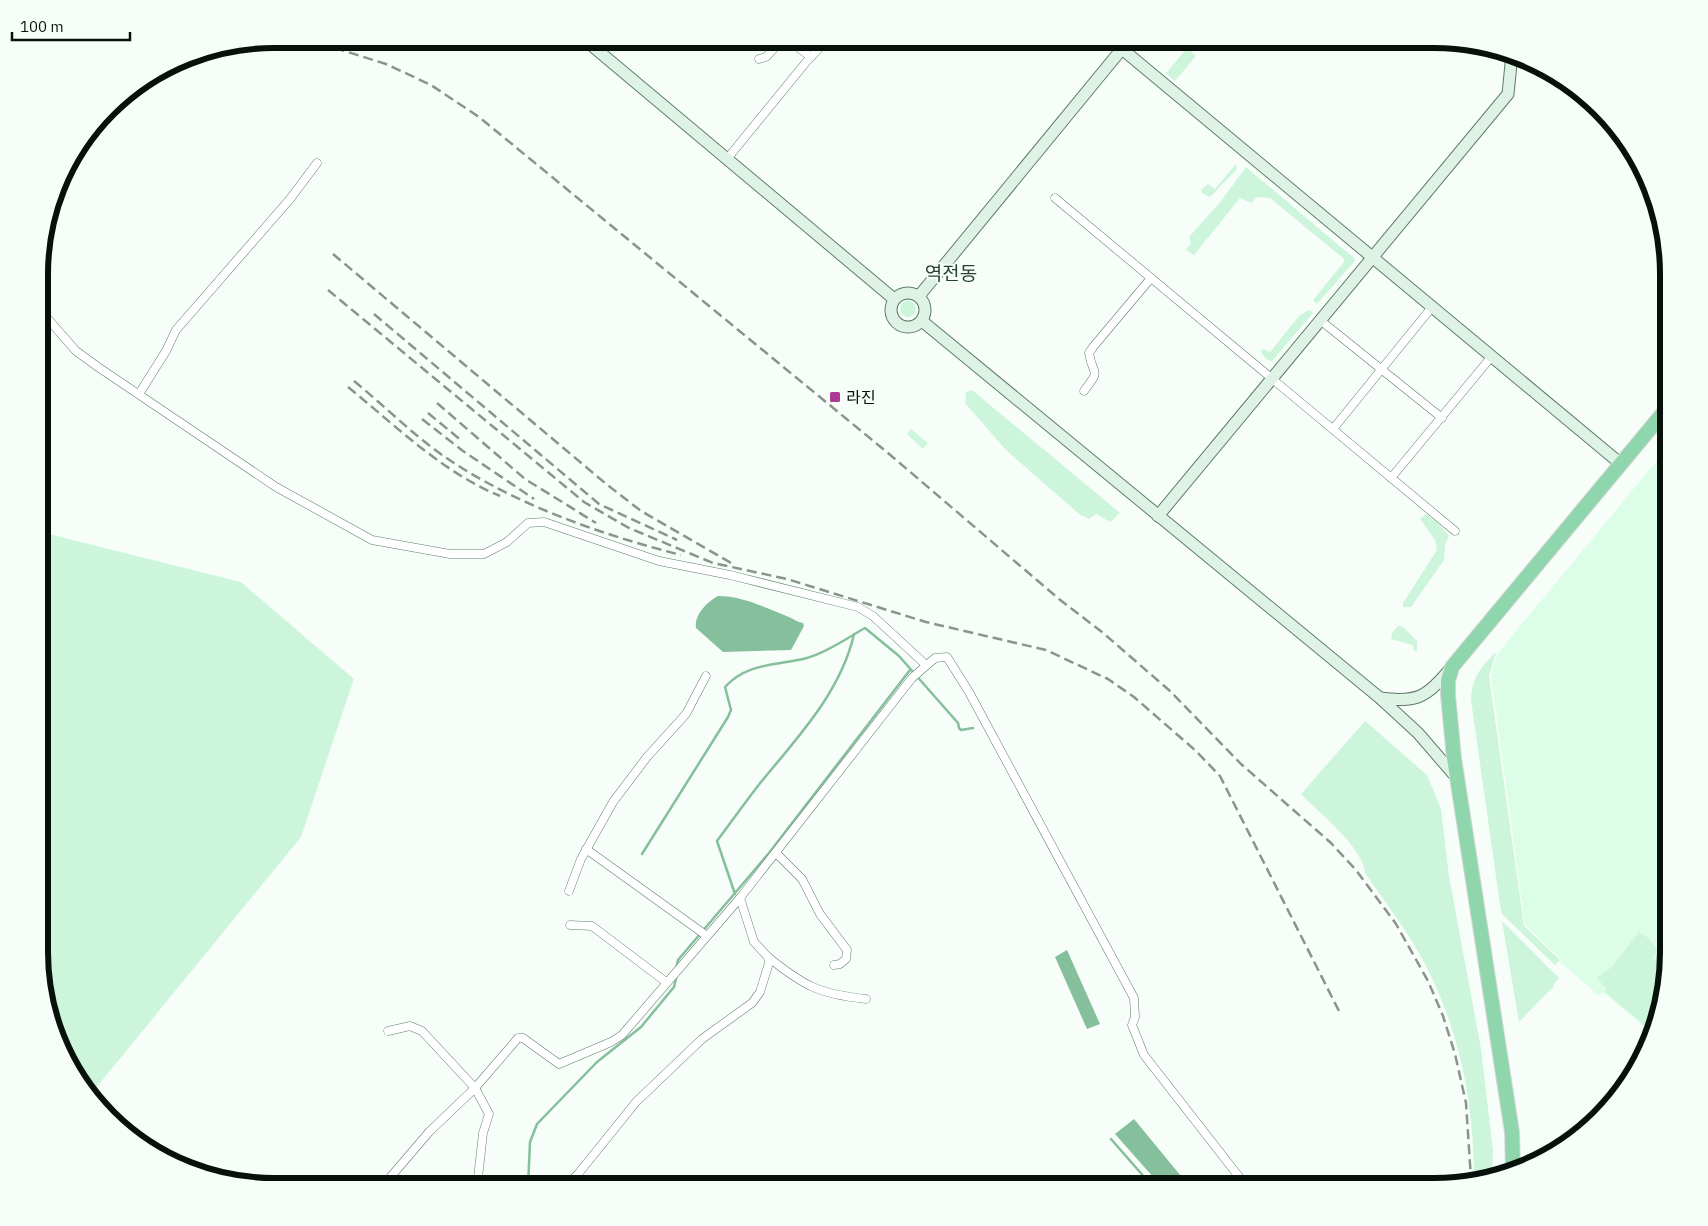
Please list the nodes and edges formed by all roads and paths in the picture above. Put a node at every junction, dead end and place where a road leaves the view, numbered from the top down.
1 (595, 48) edge
2 (774, 48) edge
3 (799, 48) edge
4 (820, 48) edge
5 (1122, 49) joint
6 (811, 57) junction
7 (759, 60) dead end
8 (1511, 62) edge
9 (727, 159) junction
10 (318, 163) dead end
11 (1055, 198) dead end
12 (1372, 257) junction
13 (1151, 278) junction
14 (919, 296) junction
15 (894, 299) junction
16 (1432, 307) junction
17 (48, 319) edge
18 (922, 320) junction
19 (1320, 320) junction
20 (1492, 356) junction
21 (1382, 370) junction
22 (1272, 378) junction
23 (1084, 391) dead end
24 (139, 394) junction
25 (1660, 417) edge
26 (1442, 418) junction
27 (1333, 429) junction
28 (1621, 464) junction
29 (1391, 478) junction
30 (1158, 516) junction
31 (1455, 531) dead end
32 (926, 665) junction
33 (1452, 667) junction
34 (706, 676) dead end
35 (1380, 698) junction
36 (1459, 780) junction
37 (586, 849) junction
38 (776, 853) junction
39 (569, 891) dead end
40 (740, 898) junction
41 (570, 925) dead end
42 (707, 936) junction
43 (768, 957) junction
44 (834, 965) dead end
45 (666, 982) junction
46 (866, 999) dead end
47 (388, 1031) dead end
48 (475, 1088) junction
49 (1513, 1164) edge
50 (390, 1178) edge
51 (479, 1178) edge
52 (574, 1178) edge
53 (1240, 1178) edge

1 - 9 main road
2 - 7 street
3 - 6 street
4 - 6 street
5 - 12 main road
5 - 14 main road
6 - 9 street
8 - 12 main road
9 - 15 main road
10 - 24 street
11 - 13 street
12 - 16 main road
12 - 19 main road
13 - 22 street
13 - 23 street
14 - 15 main road
14 - 18 main road
15 - 18 main road
16 - 20 main road
16 - 21 street
17 - 24 street
18 - 30 main road
19 - 21 street
19 - 22 main road
20 - 26 street
20 - 28 main road
21 - 26 street
21 - 27 street
22 - 27 street
22 - 30 main road
24 - 32 street
25 - 28 highway
26 - 29 street
27 - 29 street
28 - 33 highway
29 - 31 street
30 - 35 main road
32 - 38 street
32 - 53 street
33 - 35 main road
33 - 36 highway
34 - 37 street
35 - 36 main road
36 - 49 highway
37 - 39 street
37 - 42 street
38 - 40 street
38 - 44 street
40 - 42 street
40 - 43 street
41 - 45 street
42 - 45 street
43 - 46 street
43 - 52 street
45 - 48 street
47 - 48 street
48 - 50 street
48 - 51 street

